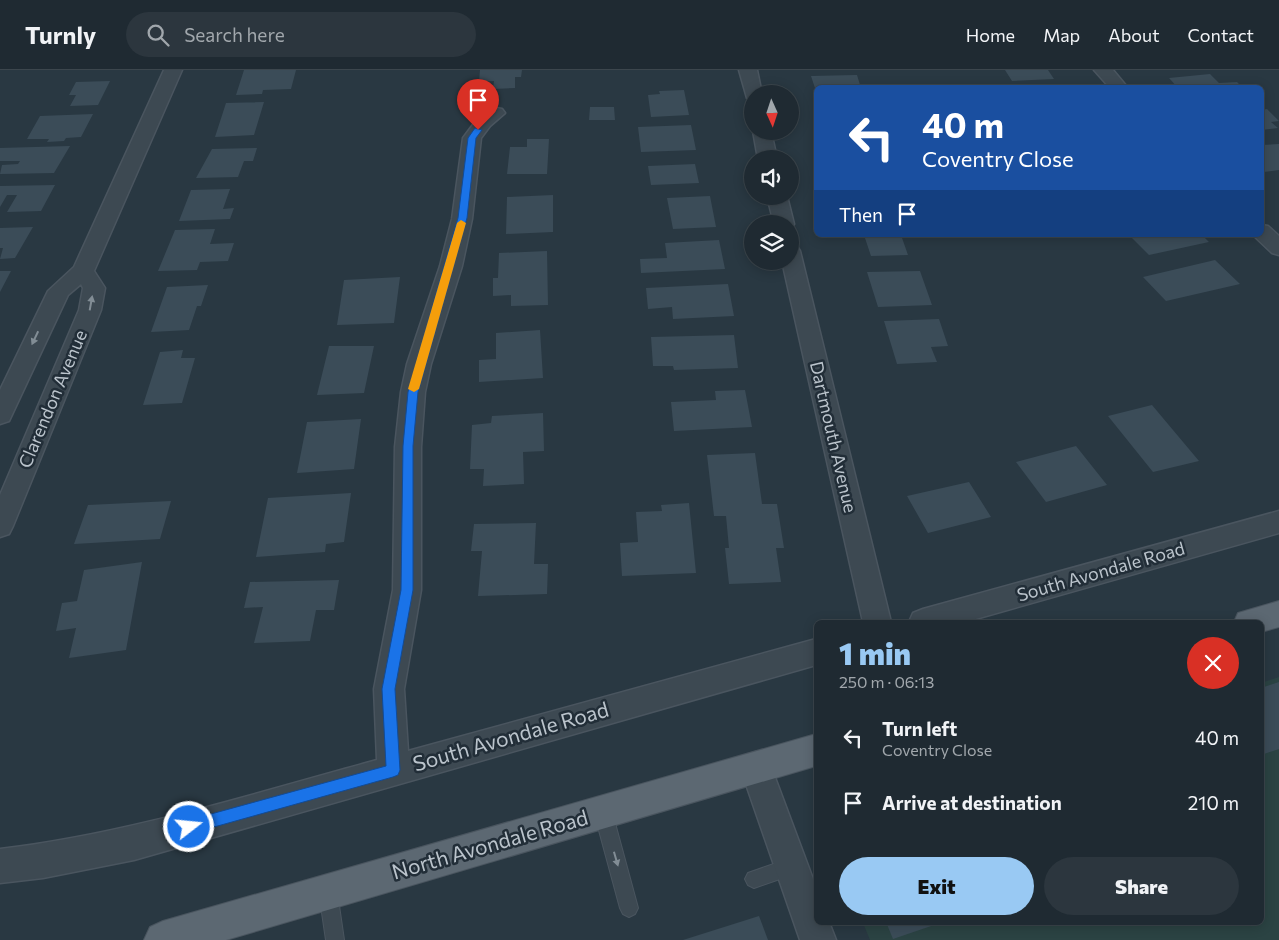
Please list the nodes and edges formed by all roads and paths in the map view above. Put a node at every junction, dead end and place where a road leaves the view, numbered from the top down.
1 (173, 70) edge
2 (748, 70) edge
3 (1104, 70) edge
4 (751, 85) edge
5 (1117, 85) edge
6 (496, 113) dead end
7 (1264, 234) edge
8 (1279, 248) edge
9 (794, 270) edge
10 (83, 271) junction
11 (0, 416) edge
12 (1279, 522) edge
13 (0, 526) edge
14 (1279, 614) edge
15 (876, 620) edge
16 (930, 620) edge
17 (1256, 620) edge
18 (814, 653) edge
19 (814, 751) edge
20 (756, 768) junction
21 (393, 770) junction
22 (603, 812) junction
23 (0, 866) edge
24 (792, 867) junction
25 (754, 879) dead end
26 (328, 892) junction
27 (630, 908) dead end
28 (163, 940) edge
29 (335, 940) edge
30 (818, 940) edge

1 - 10 street
2 - 4 street
3 - 5 street
6 - 21 street
7 - 8 street
9 - 15 street, Dartmouth Avenue
10 -> 11 street
13 -> 10 street, Clarendon Avenue
12 - 16 street, South Avondale Road
14 - 17 main road
18 - 21 street, South Avondale Road
19 - 20 main road, North Avondale Road
20 - 22 main road, North Avondale Road
20 - 24 street
21 - 23 street, South Avondale Road
22 - 26 main road, North Avondale Road
22 -> 27 lane
24 - 25 lane
24 - 30 street
26 - 28 main road, North Avondale Road
26 - 29 lane

